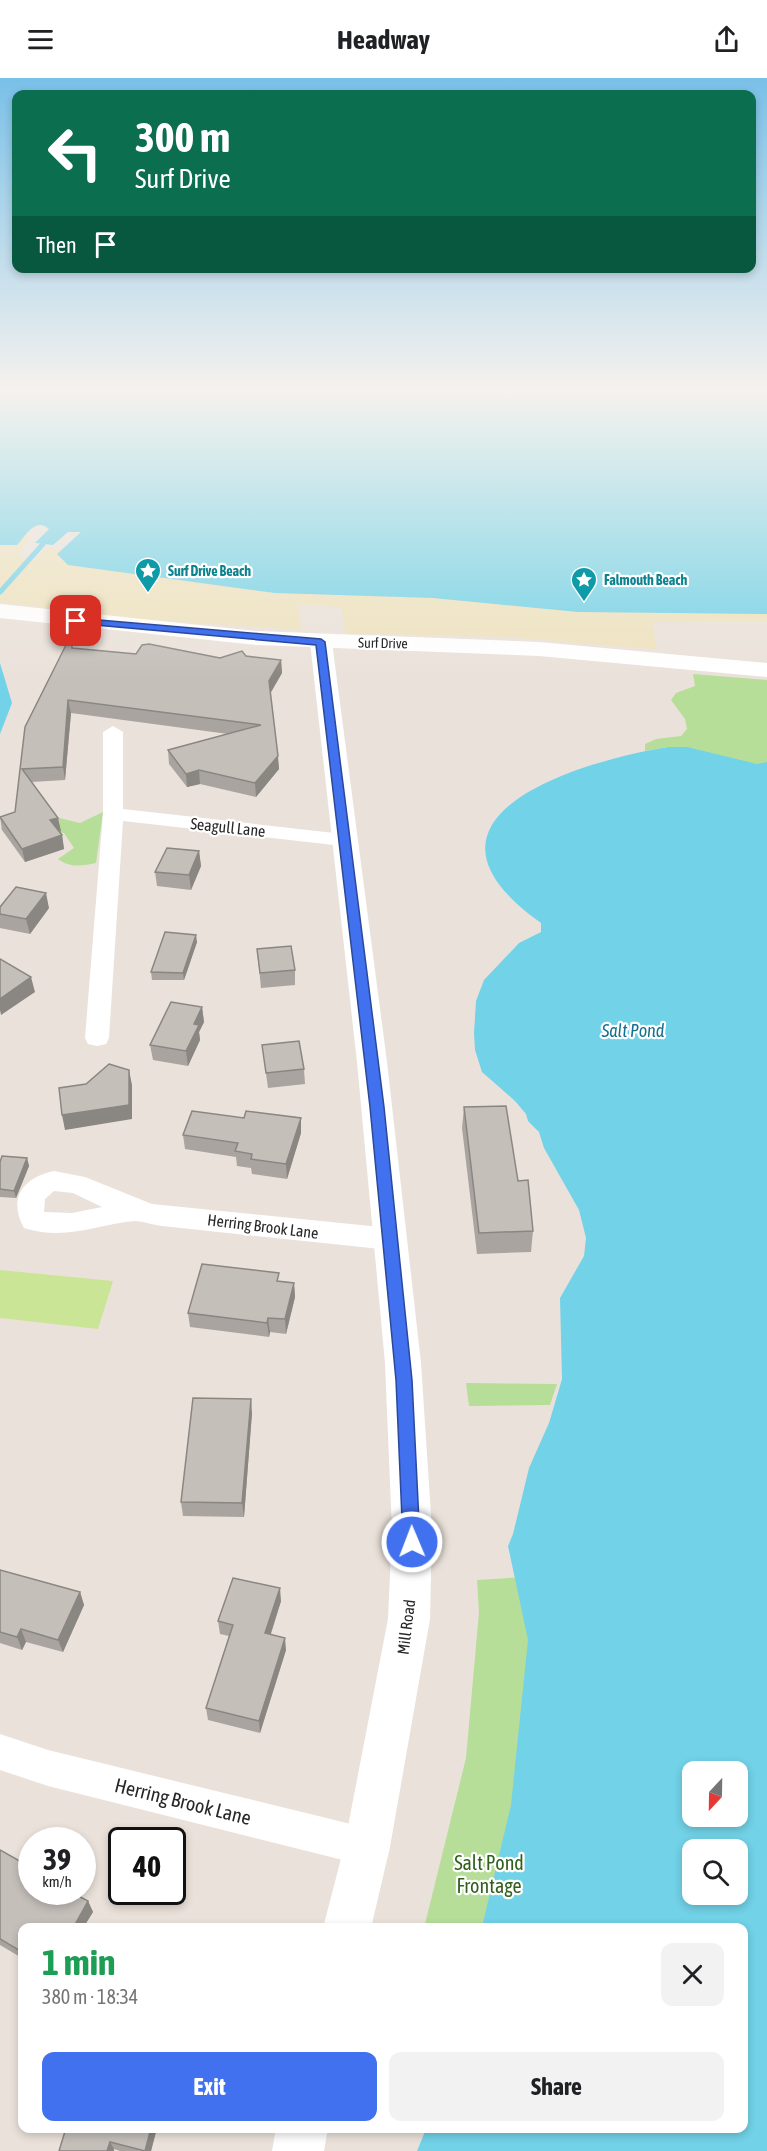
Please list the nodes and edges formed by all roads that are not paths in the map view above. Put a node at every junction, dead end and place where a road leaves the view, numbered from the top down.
1 (0, 611) edge
2 (321, 642) junction
3 (767, 670) edge
4 (113, 732) dead end
5 (113, 814) junction
6 (343, 840) junction
7 (97, 1038) dead end
8 (135, 1211) dead end
9 (390, 1239) junction
10 (0, 1752) edge
11 (367, 1847) junction
12 (348, 1923) edge
13 (302, 2133) edge
14 (298, 2151) edge

1 - 2 main road, Surf Drive
2 - 3 main road, Surf Drive
2 - 6 street, Mill Road
4 - 5 street
5 - 6 street, Seagull Lane
5 - 7 street
6 - 9 street, Mill Road
8 - 9 street, Herring Brook Lane
9 - 11 street, Mill Road
10 - 11 street, Herring Brook Lane
11 - 12 street, Mill Road
13 - 14 street

